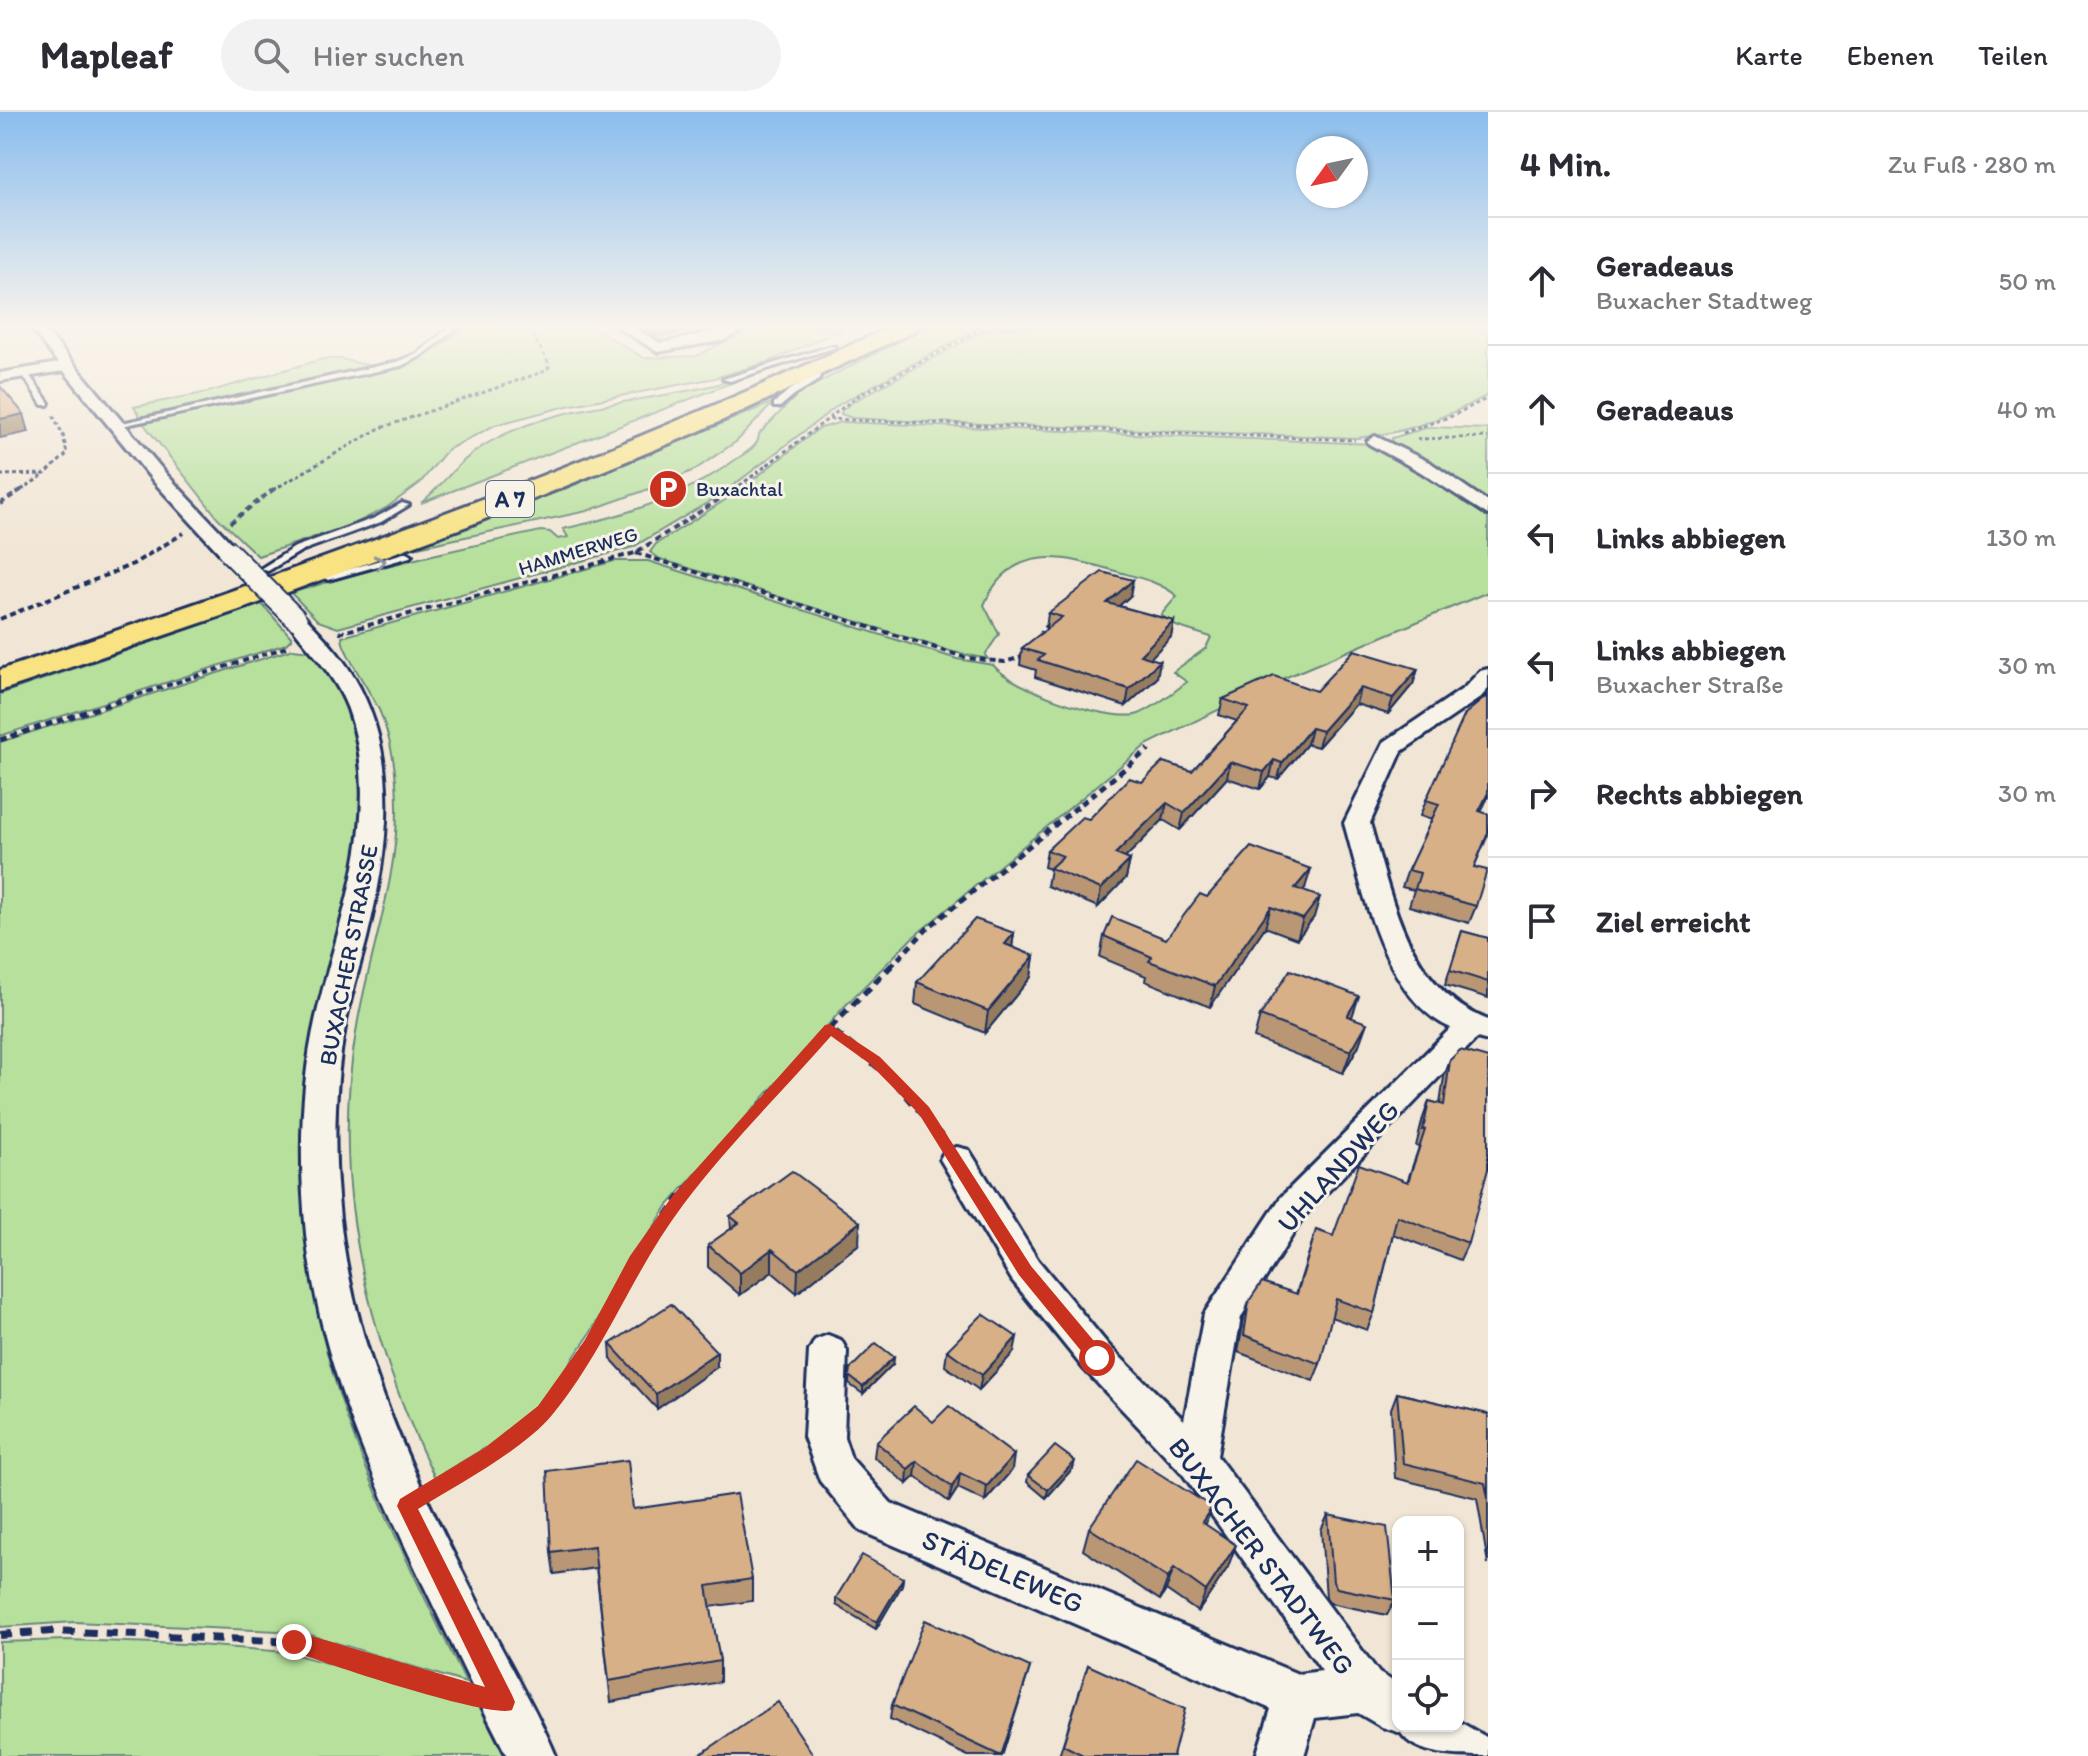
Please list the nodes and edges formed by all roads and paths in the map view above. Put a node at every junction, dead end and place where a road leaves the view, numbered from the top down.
1 (45, 403) edge
2 (99, 404) edge
3 (215, 404) edge
4 (451, 404) edge
5 (707, 404) edge
6 (740, 404) edge
7 (847, 404) edge
8 (1477, 404) edge
9 (828, 419) junction
10 (117, 425) junction
11 (1488, 437) edge
12 (1375, 441) junction
13 (45, 474) junction
14 (0, 475) edge
15 (0, 504) edge
16 (405, 505) dead end
17 (1488, 510) edge
18 (223, 529) dead end
19 (188, 531) dead end
20 (635, 553) junction
21 (407, 555) dead end
22 (265, 569) junction
23 (197, 613) junction
24 (1057, 615) edge
25 (0, 619) edge
26 (306, 630) junction
27 (1040, 642) edge
28 (1034, 650) edge
29 (0, 658) edge
30 (1488, 676) edge
31 (0, 681) edge
32 (0, 740) edge
33 (1149, 749) dead end
34 (830, 1028) junction
35 (1479, 1029) edge
36 (957, 1159) joint
37 (828, 1351) dead end
38 (1196, 1460) junction
39 (406, 1506) junction
40 (0, 1635) edge
41 (1298, 1697) junction
42 (1380, 1700) edge
43 (504, 1702) junction
44 (1432, 1732) edge
45 (532, 1756) edge
46 (1280, 1756) edge
47 (1473, 1756) edge

1 - 13 path
2 - 10 street, BUXACHER STRASSE
3 - 10 lane
4 - 18 path
5 - 22 highway, A 7
6 - 23 highway, A 7
7 - 9 path, HAMMERWEG
8 - 12 path
9 - 12 path
9 - 20 path, HAMMERWEG
10 - 26 street, BUXACHER STRASSE, bridge
11 - 12 path
12 - 17 street
13 - 14 path
13 - 15 path
16 - 22 lane
19 - 25 path
20 - 26 path, HAMMERWEG
20 - 28 path
23 -> 21 lane
22 - 29 highway, A 7
23 - 31 highway, A 7
24 - 27 path
26 - 32 path, HAMMERWEG
26 - 39 street, BUXACHER STRASSE
30 - 35 street
33 - 34 path
34 - 36 path
34 - 39 path
35 - 38 street, UHLANDWEG
36 - 38 street, BUXACHER STADTWEG
37 - 41 street, STÄDELEWEG
38 - 42 street, BUXACHER STADTWEG
39 - 43 street, BUXACHER STRASSE
40 - 43 path
41 - 42 street
41 - 46 street
43 - 45 street, BUXACHER STRASSE
44 - 47 street

